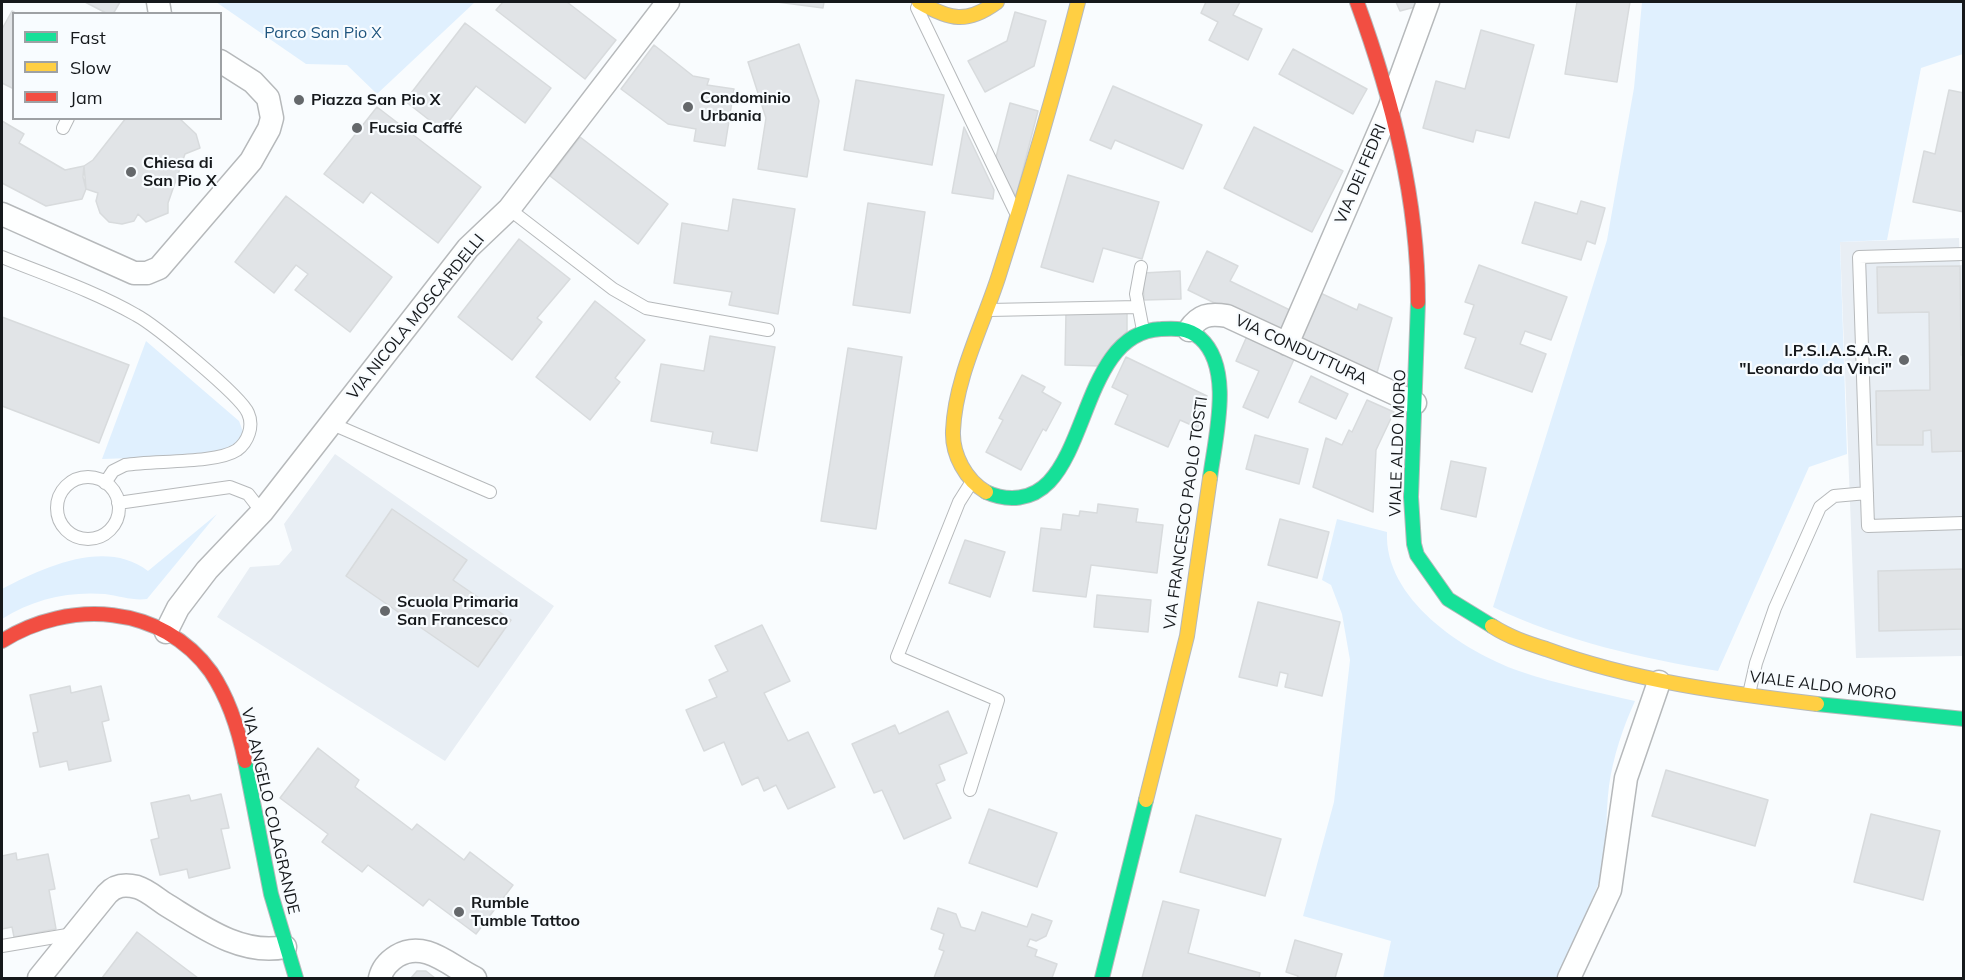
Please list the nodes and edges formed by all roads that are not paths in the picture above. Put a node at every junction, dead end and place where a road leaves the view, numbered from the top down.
1 (668, 2) edge
2 (917, 2) edge
3 (997, 2) edge
4 (1078, 2) edge
5 (1357, 2) edge
6 (1428, 2) edge
7 (222, 62) edge
8 (1389, 109) junction
9 (509, 209) junction
10 (2, 214) edge
11 (1018, 218) junction
12 (1964, 254) edge
13 (2, 257) edge
14 (1141, 267) dead end
15 (1138, 307) junction
16 (988, 310) junction
17 (768, 330) dead end
18 (1143, 330) junction
19 (1189, 330) junction
20 (1287, 344) junction
21 (1415, 403) junction
22 (330, 423) junction
23 (972, 482) junction
24 (105, 483) junction
25 (490, 492) dead end
26 (1867, 493) junction
27 (118, 503) junction
28 (262, 512) junction
29 (1964, 523) edge
30 (166, 632) junction
31 (2, 641) edge
32 (1659, 682) junction
33 (1749, 694) junction
34 (1964, 719) edge
35 (970, 790) dead end
36 (74, 934) junction
37 (2, 946) edge
38 (285, 947) junction
39 (39, 978) edge
40 (296, 978) edge
41 (380, 978) edge
42 (475, 978) edge
43 (1102, 978) edge
44 (1569, 978) edge

1 - 9 street, VIA NICOLA MOSCARDELLI
2 - 3 street
2 - 11 lane
4 - 11 street
5 - 8 street, VIALE ALDO MORO
6 - 8 street, VIA DEI FEDRI
7 - 10 street
8 - 20 street, VIA DEI FEDRI
8 - 21 street, VIALE ALDO MORO
9 - 17 lane
9 - 22 street, VIA NICOLA MOSCARDELLI
11 - 16 street
12 - 26 lane
13 - 24 lane
14 - 15 lane
15 - 16 lane
15 - 18 lane
16 - 23 street
18 - 19 street
18 - 23 street
19 - 20 street, VIA CONDUTTURA
19 - 43 street, VIA FRANCESCO PAOLO TOSTI
20 - 21 street, VIA CONDUTTURA
21 - 32 street, VIALE ALDO MORO
22 - 25 lane
22 - 28 street, VIA NICOLA MOSCARDELLI
23 - 35 lane
24 - 27 lane
24 - 27 lane
26 - 29 lane
26 - 33 lane
27 - 28 lane
28 - 30 street, VIA NICOLA MOSCARDELLI
30 - 31 street, VIA ANGELO COLAGRANDE
30 - 38 street, VIA ANGELO COLAGRANDE
32 - 33 street, VIALE ALDO MORO
32 - 44 street
33 - 34 street, VIALE ALDO MORO
36 - 37 lane
36 - 38 street
36 - 39 street
38 - 40 street, VIA ANGELO COLAGRANDE
41 - 42 street

